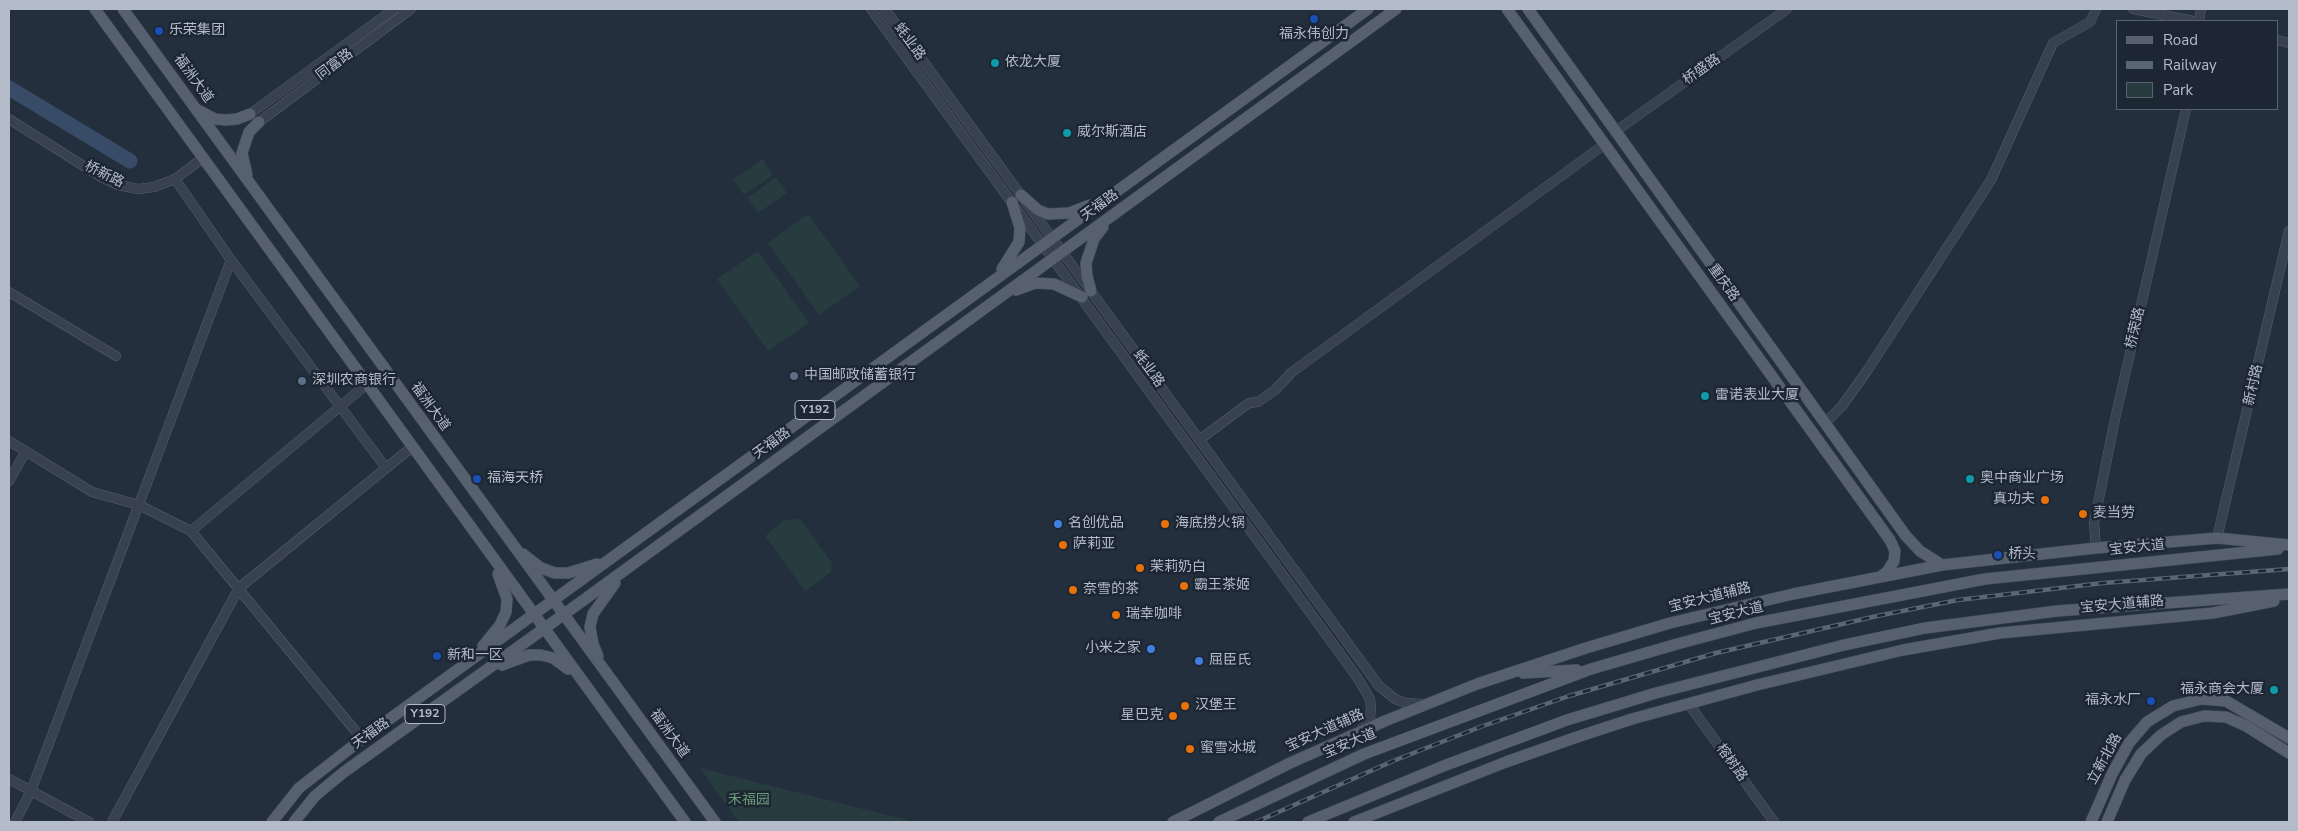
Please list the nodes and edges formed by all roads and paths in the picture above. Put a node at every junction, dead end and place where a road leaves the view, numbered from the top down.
1 (95, 9) edge
2 (123, 9) edge
3 (394, 9) edge
4 (411, 9) edge
5 (871, 9) edge
6 (885, 9) edge
7 (1368, 9) edge
8 (1396, 9) edge
9 (1507, 9) edge
10 (1787, 9) edge
11 (2096, 9) edge
12 (2133, 9) edge
13 (1531, 11) edge
14 (2188, 20) edge
15 (196, 109) junction
16 (2186, 110) edge
17 (255, 118) junction
18 (9, 120) edge
19 (1616, 131) junction
20 (1605, 144) junction
21 (203, 158) junction
22 (175, 178) junction
23 (249, 182) junction
24 (1112, 195) junction
25 (1017, 199) junction
26 (1123, 208) junction
27 (2289, 234) edge
28 (1048, 242) junction
29 (1058, 255) junction
30 (231, 260) junction
31 (989, 284) junction
32 (9, 292) edge
33 (1087, 294) junction
34 (997, 300) junction
35 (116, 356) dead end
36 (367, 384) junction
37 (339, 406) junction
38 (1825, 423) junction
39 (1200, 440) junction
40 (9, 441) edge
41 (412, 447) junction
42 (26, 451) junction
43 (386, 468) junction
44 (1866, 479) junction
45 (9, 480) edge
46 (1853, 488) junction
47 (139, 505) junction
48 (191, 531) junction
49 (506, 538) junction
50 (2217, 538) junction
51 (2289, 546) edge
52 (2096, 548) junction
53 (486, 550) junction
54 (610, 559) junction
55 (1942, 566) junction
56 (626, 570) junction
57 (1881, 576) junction
58 (239, 588) junction
59 (2289, 596) edge
60 (552, 601) junction
61 (534, 615) junction
62 (563, 615) junction
63 (544, 629) junction
64 (469, 661) junction
65 (1591, 669) junction
66 (604, 671) junction
67 (1507, 674) junction
68 (478, 676) junction
69 (586, 688) junction
70 (1688, 703) junction
71 (1427, 704) junction
72 (1360, 731) junction
73 (2289, 738) edge
74 (362, 739) junction
75 (2289, 753) edge
76 (9, 779) edge
77 (31, 791) junction
78 (15, 822) edge
79 (89, 822) edge
80 (112, 822) edge
81 (272, 822) edge
82 (294, 822) edge
83 (685, 822) edge
84 (715, 822) edge
85 (1173, 822) edge
86 (1219, 822) edge
87 (1308, 822) edge
88 (1354, 822) edge
89 (1774, 822) edge
90 (2092, 822) edge
91 (2107, 822) edge

1 - 21 main road
2 - 15 main road, 福洲大道
3 - 17 street, 同富路
4 - 17 street, 同富路
5 - 25 street, 蚝业路
6 - 25 street, 蚝业路
7 - 24 main road, 天福路 / Y192
8 - 26 main road, 天福路 / Y192
9 - 20 main road, 重庆路
10 - 19 street, 桥盛路
11 - 38 street
12 - 14 street
13 - 19 main road, 重庆路
15 - 17 main road
15 - 23 main road, 福洲大道
16 - 52 street, 桥荣路
17 - 23 main road
18 - 22 street, 桥新路
19 - 38 main road, 重庆路
20 - 39 street
20 - 46 main road, 重庆路
21 - 22 street, 桥新路
21 - 36 main road
22 - 30 street
23 - 49 main road, 福洲大道
24 - 25 main road
24 - 28 main road, 天福路 / Y192
25 - 28 street, 蚝业路
25 - 31 main road
26 - 29 main road, 天福路 / Y192
26 - 33 main road
27 - 50 street, 新村路
28 - 29 street, 蚝业路
28 - 31 main road, 天福路 / Y192
29 - 33 street, 蚝业路
29 - 34 main road, 天福路 / Y192
30 - 37 street
30 - 47 street
31 - 54 main road, 天福路 / Y192
32 - 35 street
33 - 34 main road
33 - 39 street, 蚝业路
33 - 72 street, 蚝业路
34 - 56 main road, 天福路 / Y192
36 - 37 street
36 - 41 main road
37 - 43 street
37 - 48 street
38 - 44 main road, 重庆路
39 - 71 street, 蚝业路
40 - 42 street
41 - 43 street
41 - 53 main road
42 - 45 street
42 - 47 street
43 - 58 street
44 - 46 main road
44 - 55 main road, 重庆路
46 - 57 main road, 重庆路
47 - 48 street
47 - 77 street
48 - 58 street
49 - 54 main road
49 - 60 main road, 福洲大道
50 - 51 main road, 宝安大道辅路
50 - 52 main road, 宝安大道辅路
51 - 65 main road, 宝安大道
52 - 55 main road, 宝安大道辅路
53 - 61 main road
53 - 64 main road
54 - 60 main road, 天福路 / Y192
55 - 57 main road, 宝安大道辅路
56 - 62 main road, 天福路 / Y192
56 - 66 main road
57 - 67 main road, 宝安大道辅路
58 - 74 street
58 - 80 street
59 - 70 main road, 宝安大道辅路
59 - 87 main road
60 - 61 main road, 天福路 / Y192
60 - 62 main road, 福洲大道
61 - 63 main road
61 - 64 main road, 天福路 / Y192
62 - 63 main road, 天福路 / Y192
62 - 66 main road, 福洲大道
63 - 68 main road, 天福路 / Y192
63 - 69 main road
64 - 74 main road, 天福路 / Y192
65 - 67 main road
65 - 86 main road, 宝安大道
66 - 84 main road, 福洲大道
67 - 71 main road, 宝安大道辅路
68 - 69 main road
68 - 82 main road, 天福路 / Y192
69 - 83 main road
70 - 88 main road, 宝安大道辅路
70 - 89 street, 榕树路
71 - 72 main road, 宝安大道辅路
72 - 85 main road, 宝安大道辅路
73 - 90 main road, 立新北路
74 - 81 main road, 天福路 / Y192
75 - 91 main road, 立新北路
76 - 77 street
77 - 78 street
77 - 79 street

